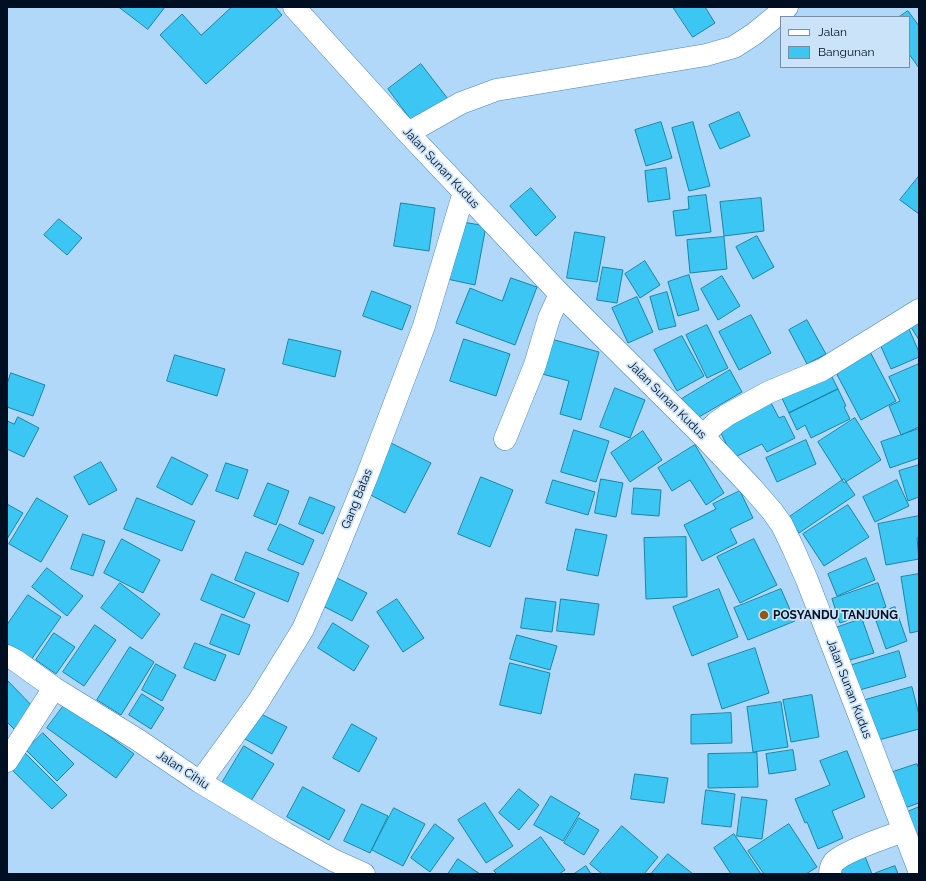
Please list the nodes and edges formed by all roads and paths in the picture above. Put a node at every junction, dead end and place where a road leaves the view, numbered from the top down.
1 (294, 7) edge
2 (786, 7) edge
3 (408, 133) junction
4 (464, 192) junction
5 (560, 294) junction
6 (919, 310) edge
7 (703, 436) junction
8 (505, 439) dead end
9 (7, 656) edge
10 (54, 688) junction
11 (7, 761) edge
12 (200, 782) junction
13 (904, 831) junction
14 (919, 870) edge
15 (364, 874) edge
16 (830, 874) edge

1 - 3 street, Jalan Sunan Kudus
2 - 3 street
3 - 4 street, Jalan Sunan Kudus
4 - 5 street, Jalan Sunan Kudus
4 - 12 street, Gang Batas
5 - 7 street, Jalan Sunan Kudus
5 - 8 street
6 - 7 street
7 - 13 street, Jalan Sunan Kudus
9 - 10 street, Jalan Cihiu
10 - 11 street
10 - 12 street, Jalan Cihiu
12 - 15 street, Jalan Cihiu
13 - 14 street, Jalan Sunan Kudus
13 - 16 street

